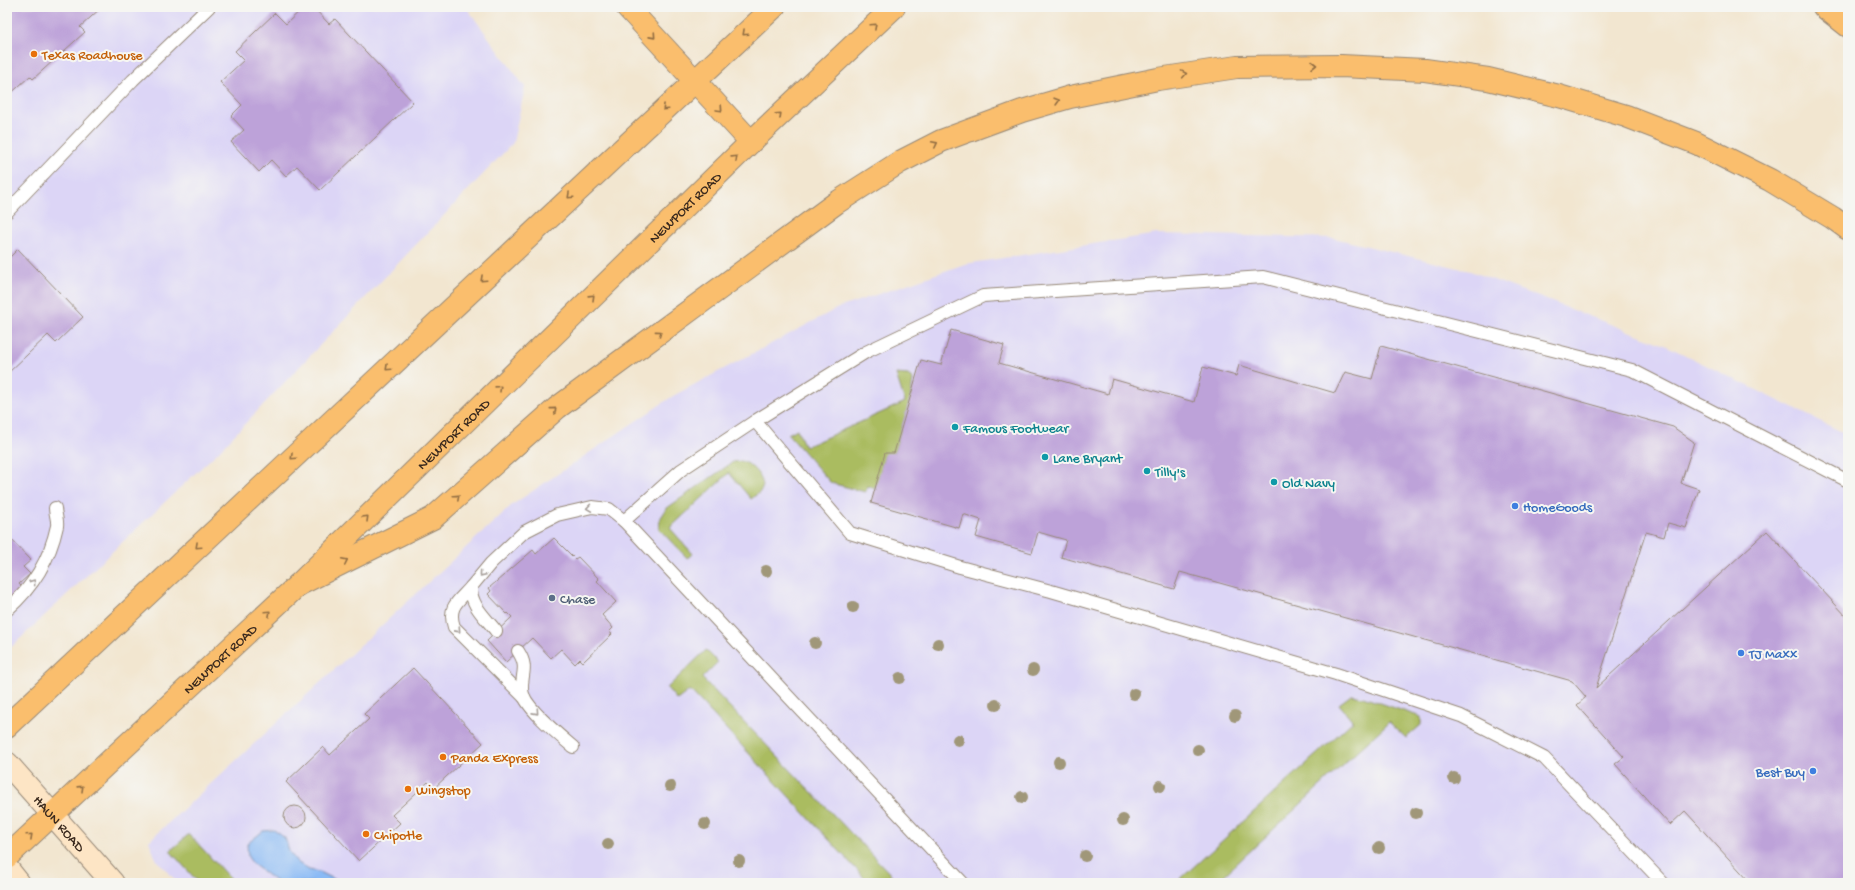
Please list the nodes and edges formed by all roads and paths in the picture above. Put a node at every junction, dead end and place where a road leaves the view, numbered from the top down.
1 (209, 7) edge
2 (627, 7) edge
3 (774, 7) edge
4 (894, 7) edge
5 (1824, 7) edge
6 (1848, 26) edge
7 (694, 81) junction
8 (751, 142) junction
9 (7, 212) edge
10 (1848, 229) edge
11 (754, 421) junction
12 (1848, 481) edge
13 (55, 508) dead end
14 (624, 521) junction
15 (298, 585) junction
16 (471, 587) junction
17 (7, 610) edge
18 (496, 631) dead end
19 (518, 651) dead end
20 (524, 697) junction
21 (7, 726) edge
22 (573, 747) dead end
23 (7, 763) edge
24 (52, 815) junction
25 (7, 857) edge
26 (7, 868) edge
27 (19, 883) edge
28 (113, 883) edge
29 (963, 883) edge
30 (1663, 883) edge

1 - 9 lane
2 -> 7 main road
3 -> 7 main road
8 -> 4 main road, NEWPORT ROAD
5 - 6 main road
7 -> 8 main road
7 -> 21 main road
15 -> 8 main road, NEWPORT ROAD
15 -> 10 main road
11 - 12 lane
11 - 14 lane
11 - 30 lane
17 -> 13 lane
14 -> 16 lane
14 - 29 lane
24 -> 15 main road, NEWPORT ROAD
16 - 18 lane
16 -> 20 lane
19 - 20 lane
20 -> 22 lane
23 - 24 main road, HAUN ROAD
25 -> 24 main road, NEWPORT ROAD
24 - 28 main road, HAUN ROAD
26 - 27 main road

